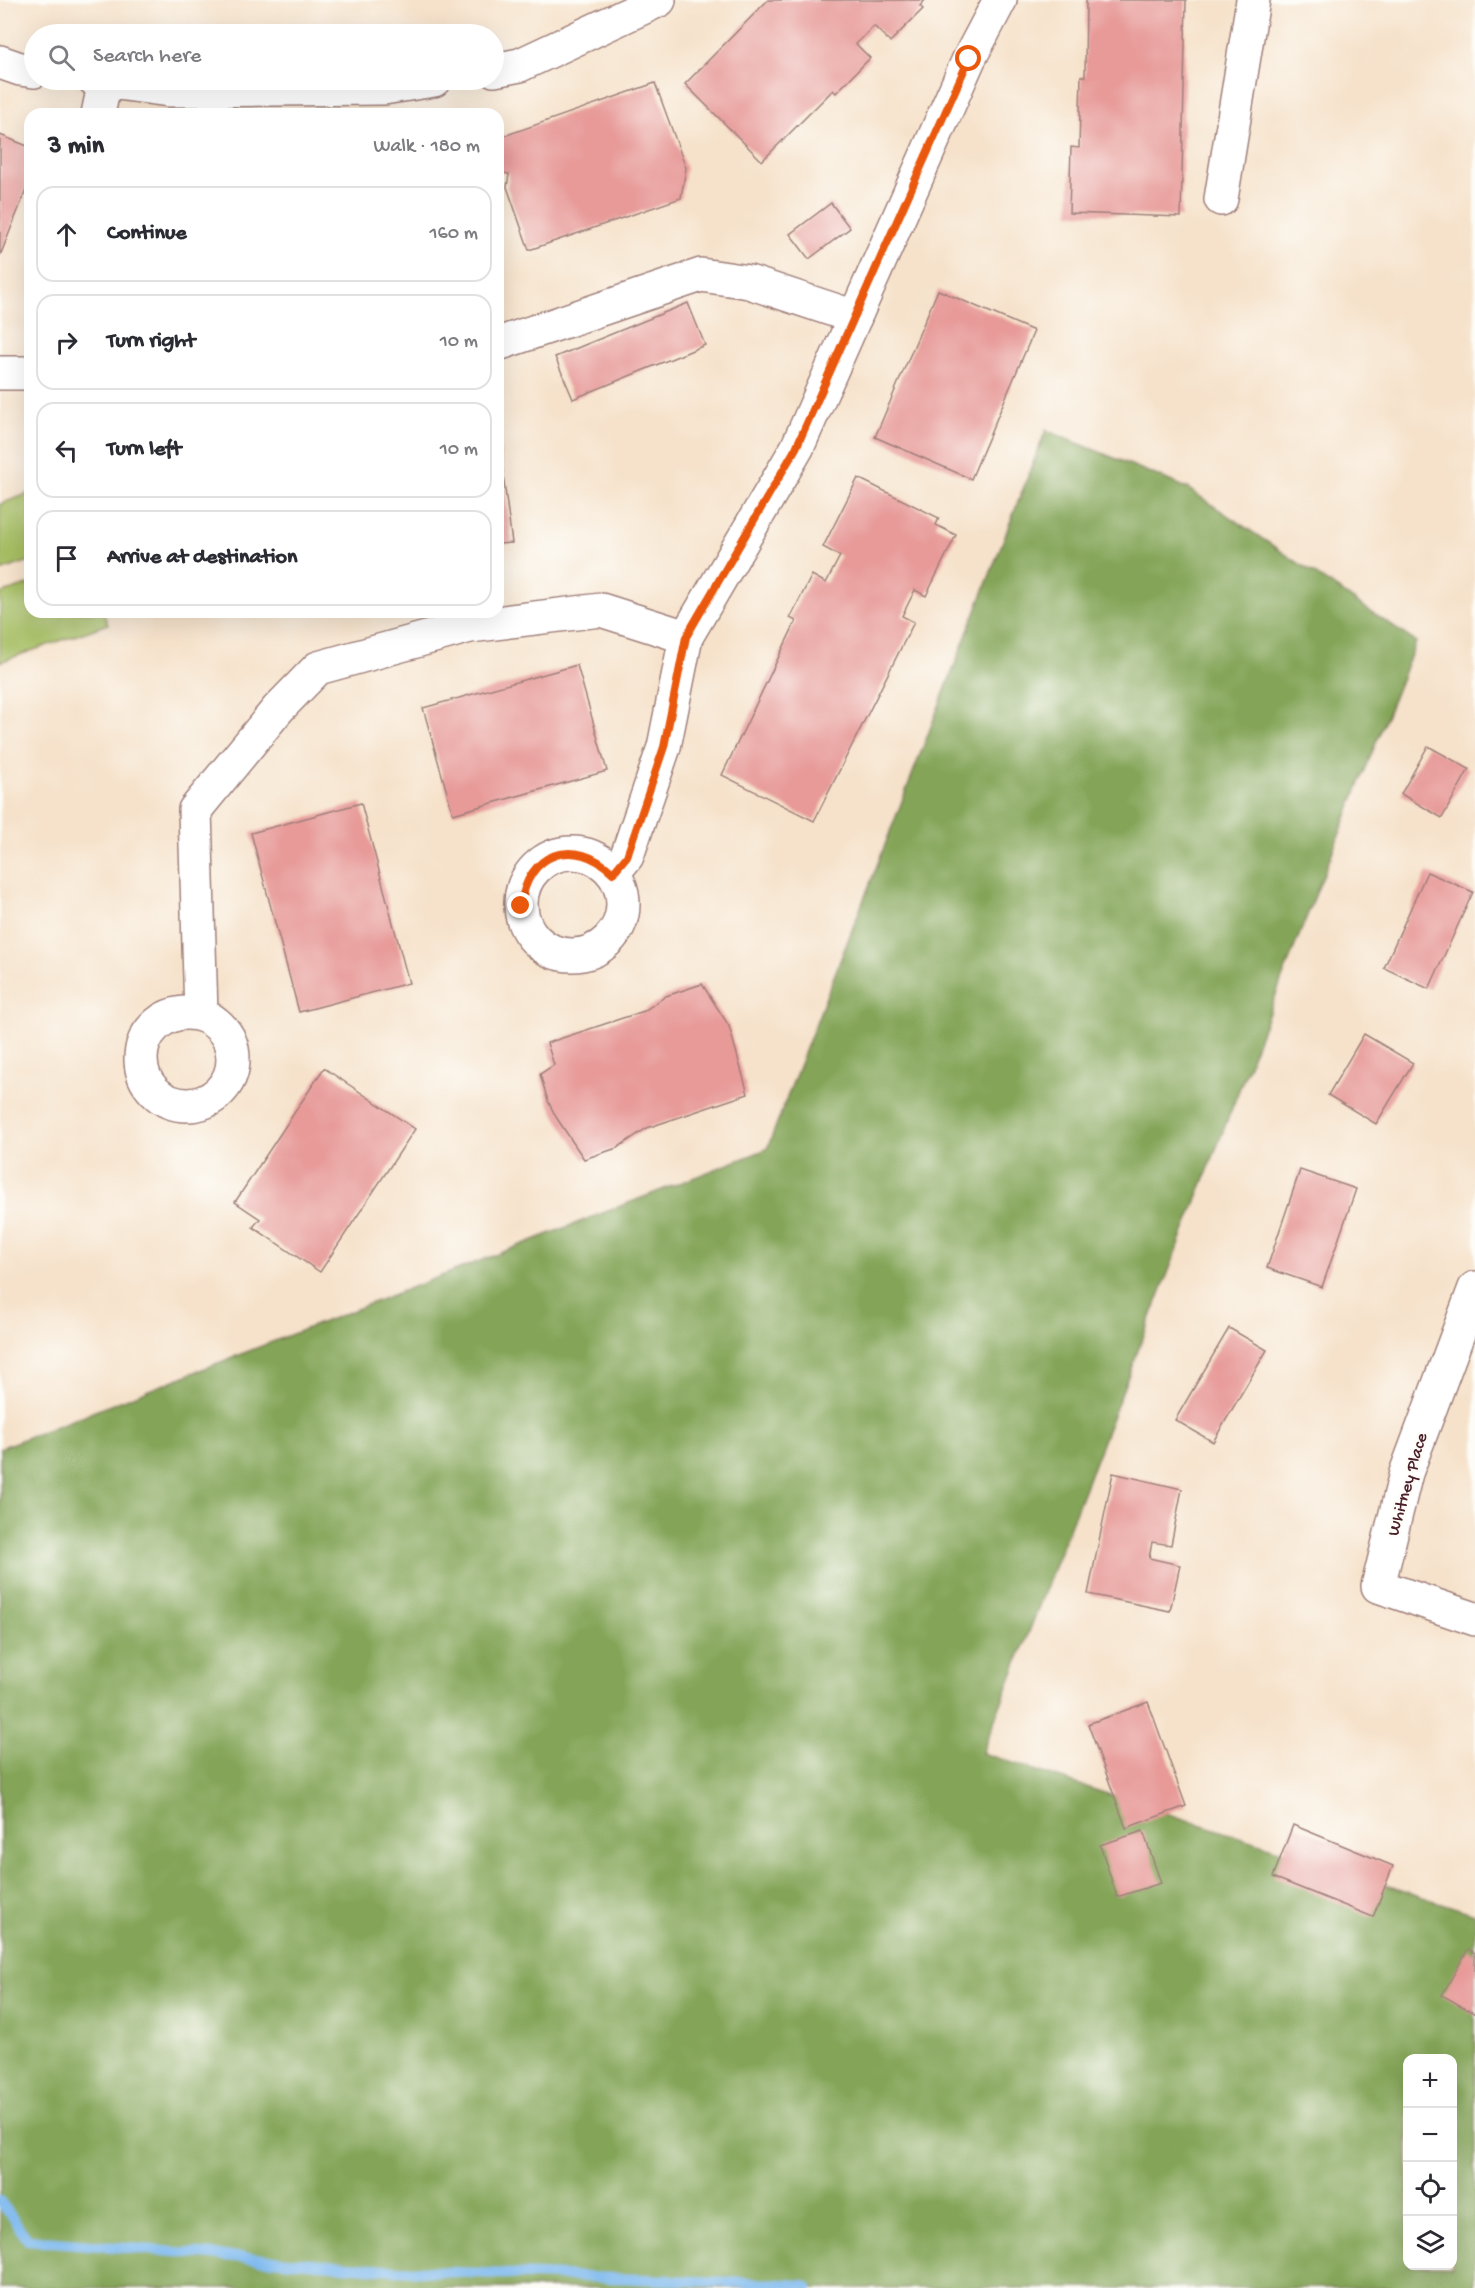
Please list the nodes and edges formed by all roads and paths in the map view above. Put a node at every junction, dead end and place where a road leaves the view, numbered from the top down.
1 (659, 0) edge
2 (1000, 0) edge
3 (1253, 0) edge
4 (0, 62) edge
5 (504, 68) edge
6 (24, 70) edge
7 (99, 90) edge
8 (98, 108) edge
9 (1221, 199) dead end
10 (855, 316) junction
11 (504, 342) edge
12 (0, 373) edge
13 (24, 373) edge
14 (686, 637) junction
15 (613, 873) dead end
16 (201, 1014) dead end
17 (1475, 1288) edge
18 (1475, 1619) edge

1 - 5 street
2 - 10 street
3 - 9 street
4 - 6 street
7 - 8 street
10 - 11 street
10 - 14 street
12 - 13 street
14 - 15 street
14 - 16 street
17 - 18 street, Whitney Place

